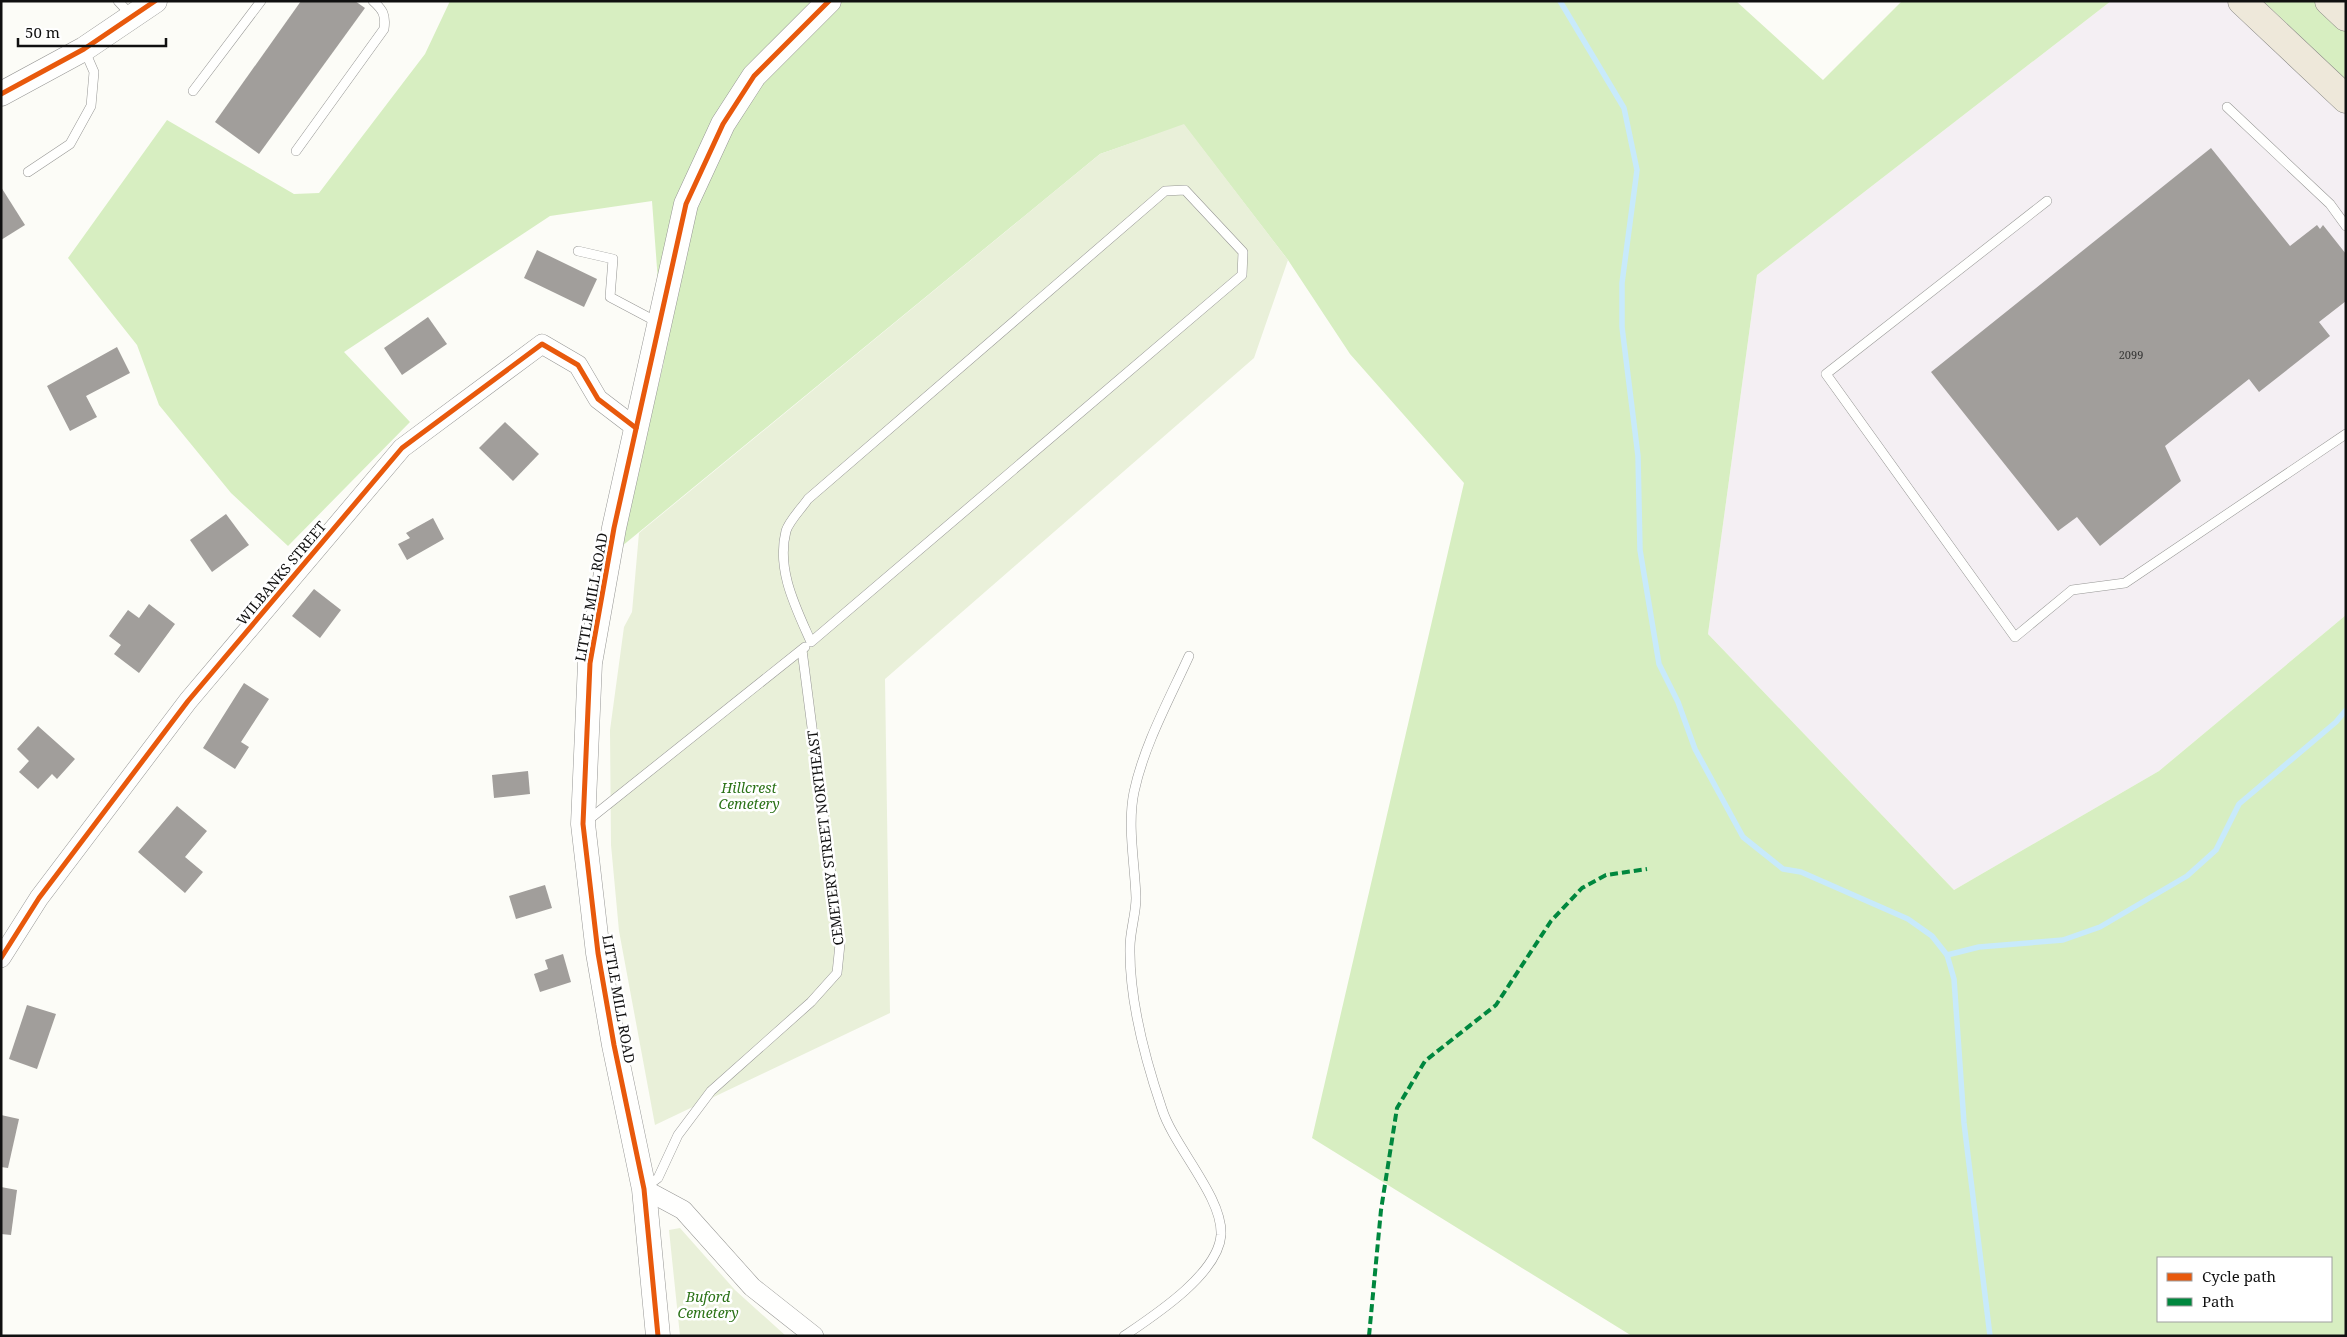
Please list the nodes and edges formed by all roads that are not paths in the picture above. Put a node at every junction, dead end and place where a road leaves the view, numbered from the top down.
1 (154, 1) edge
2 (261, 1) edge
3 (373, 1) edge
4 (829, 1) edge
5 (2242, 1) edge
6 (2329, 1) edge
7 (126, 9) edge
8 (2346, 16) edge
9 (84, 49) junction
10 (2, 91) edge
11 (194, 91) dead end
12 (2346, 99) edge
13 (2227, 107) dead end
14 (296, 151) dead end
15 (28, 172) dead end
16 (2046, 201) dead end
17 (2346, 226) edge
18 (578, 251) dead end
19 (659, 323) junction
20 (636, 428) junction
21 (2346, 434) edge
22 (812, 642) junction
23 (802, 650) junction
24 (1189, 656) dead end
25 (583, 824) junction
26 (1, 958) edge
27 (644, 1189) junction
28 (658, 1336) edge
29 (814, 1336) edge
30 (1124, 1336) edge

1 - 7 street
2 - 11 lane
3 - 14 lane
4 - 19 street, LITTLE MILL ROAD
5 - 12 main road
6 - 8 main road
7 - 9 street
9 - 10 street
9 - 15 lane
13 - 17 lane
16 - 21 lane
18 - 19 lane
19 - 20 street, LITTLE MILL ROAD
20 - 25 street, LITTLE MILL ROAD
20 - 26 street, WILBANKS STREET
22 - 22 lane
22 - 23 lane
23 - 25 lane
23 - 27 lane, CEMETERY STREET NORTHEAST
24 - 30 lane
25 - 27 street, LITTLE MILL ROAD
27 - 28 street, LITTLE MILL ROAD
27 - 29 street

